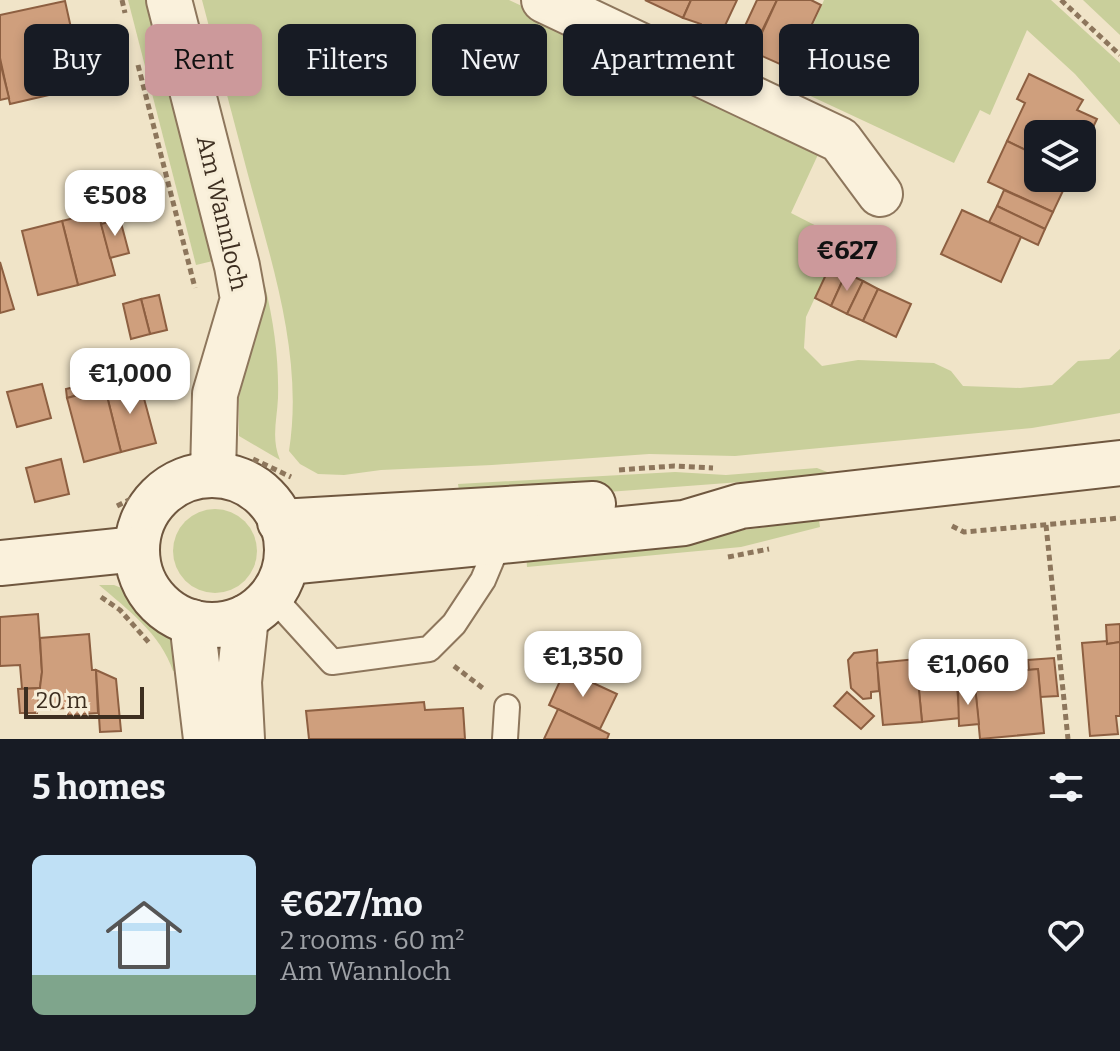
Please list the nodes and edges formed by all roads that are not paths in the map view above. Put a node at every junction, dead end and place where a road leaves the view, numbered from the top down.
1 (169, 0) edge
2 (544, 0) edge
3 (880, 194) dead end
4 (1120, 463) edge
5 (194, 470) junction
6 (741, 506) junction
7 (499, 542) junction
8 (137, 549) junction
9 (0, 563) edge
10 (271, 574) junction
11 (192, 622) junction
12 (507, 707) road end
13 (206, 739) edge
14 (242, 739) edge
15 (505, 739) edge

1 - 5 main road, Am Wannloch
2 - 3 main road
4 - 6 main road
5 - 8 main road
5 - 10 main road
6 - 7 main road
6 - 10 main road
7 - 10 main road
7 - 10 lane
8 - 9 main road
8 - 11 main road
10 - 11 main road
10 - 14 main road
11 - 13 main road
12 - 15 lane

